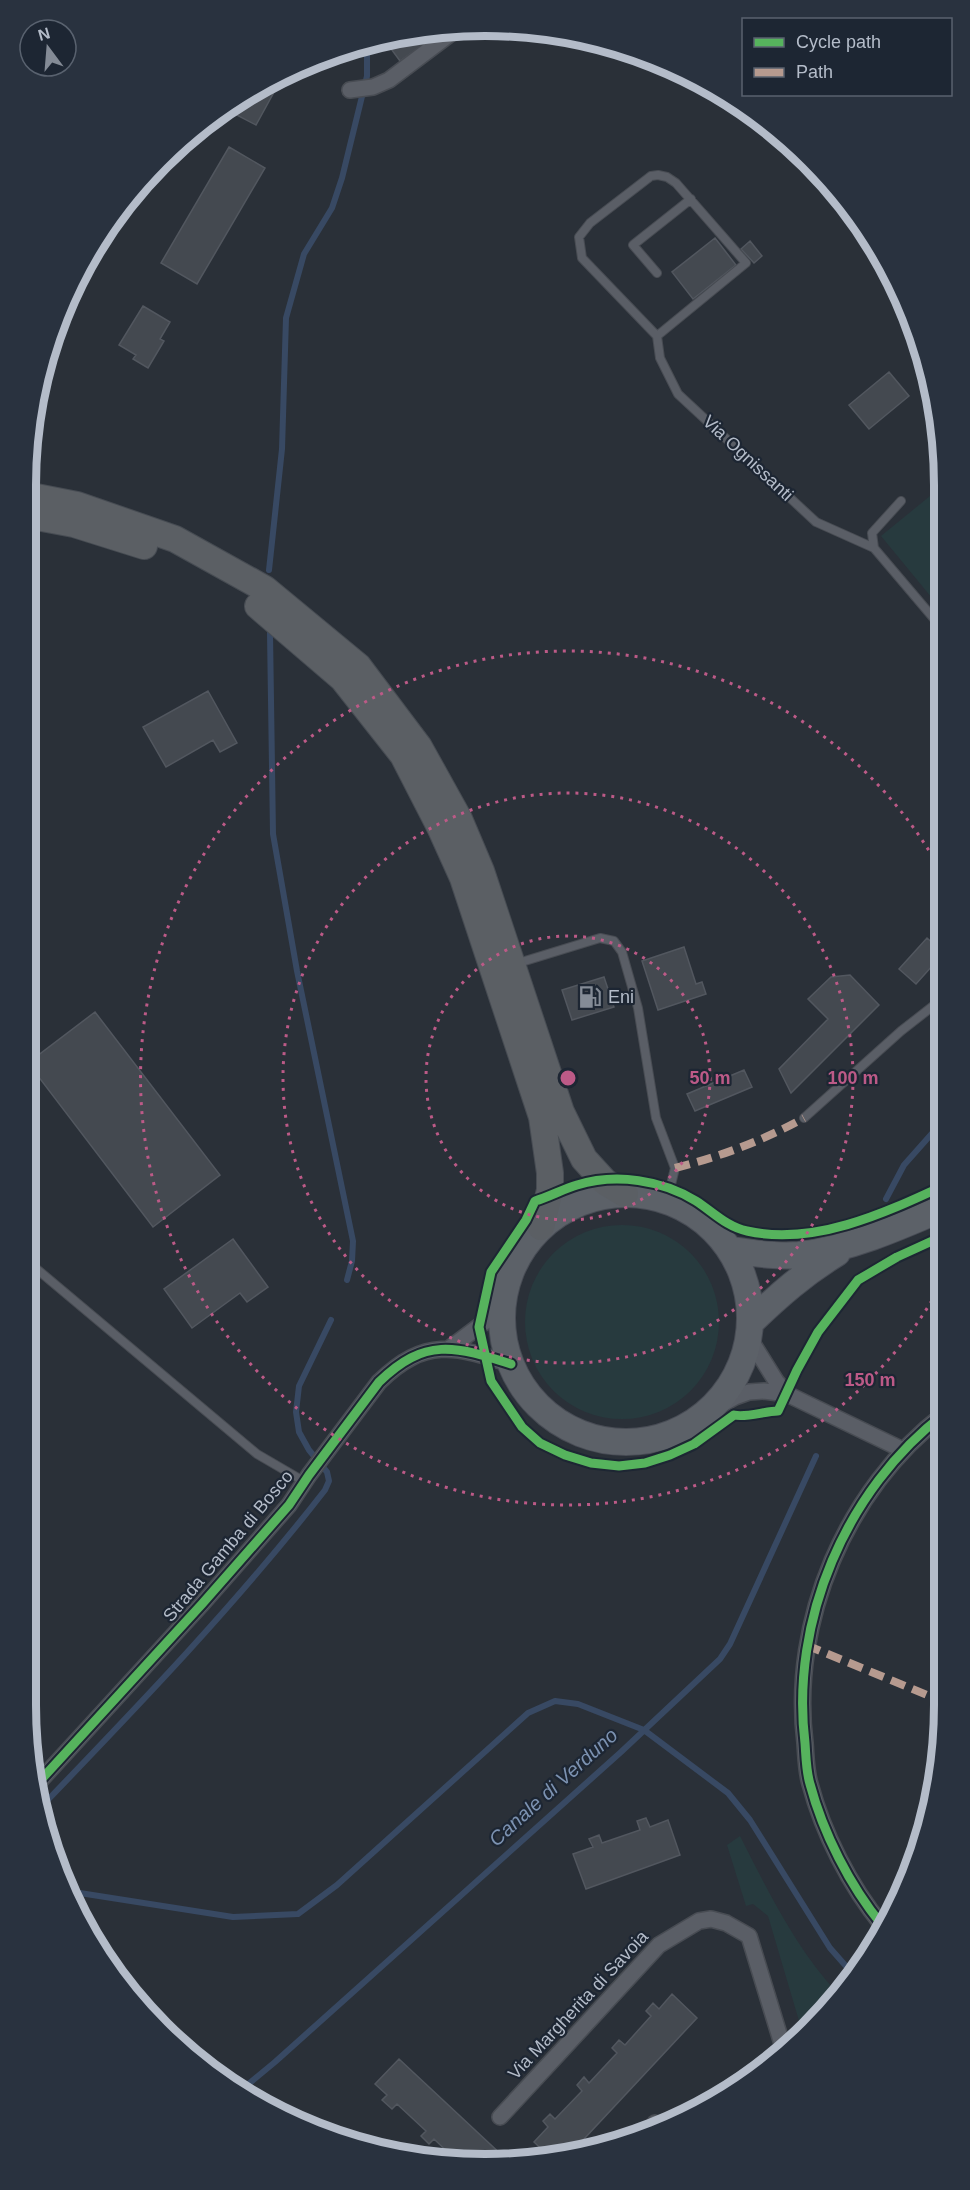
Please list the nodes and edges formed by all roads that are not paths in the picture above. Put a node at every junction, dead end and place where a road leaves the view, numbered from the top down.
1 (445, 38) edge
2 (350, 90) dead end
3 (691, 199) junction
4 (657, 273) dead end
5 (657, 336) junction
6 (36, 497) edge
7 (902, 501) dead end
8 (36, 517) edge
9 (874, 548) junction
10 (934, 619) edge
11 (513, 964) junction
12 (934, 1005) edge
13 (804, 1118) dead end
14 (625, 1194) junction
15 (667, 1201) junction
16 (934, 1212) edge
17 (541, 1227) junction
18 (858, 1241) junction
19 (730, 1250) junction
20 (36, 1268) edge
21 (502, 1309) junction
22 (749, 1330) junction
23 (450, 1348) junction
24 (511, 1364) junction
25 (787, 1394) junction
26 (703, 1415) junction
27 (934, 1422) edge
28 (903, 1450) junction
29 (307, 1478) junction
30 (43, 1780) edge
31 (879, 1921) edge
32 (782, 2042) edge
33 (500, 2116) dead end

1 - 2 street
3 - 4 lane
3 - 5 lane
3 - 5 lane
5 - 9 lane, Via Ognissanti
6 - 11 highway
7 - 9 lane
8 - 17 highway
9 - 10 lane, Via Ognissanti
11 - 14 highway
11 - 15 lane
12 - 13 lane
14 - 15 main road
14 - 17 main road
15 - 19 main road
16 - 18 main road
17 - 21 main road
18 - 19 main road
18 - 22 main road
19 - 22 main road
20 - 29 lane
21 - 23 street, Strada Gamba di Bosco
21 - 24 main road
22 - 25 street
22 - 26 main road
23 - 24 street, Strada Gamba di Bosco
23 - 29 street, Strada Gamba di Bosco
24 - 26 main road
25 - 26 street
25 - 28 street
27 - 28 street
28 - 31 street
29 - 30 street, Strada Gamba di Bosco
32 - 33 street, Via Margherita di Savoia

